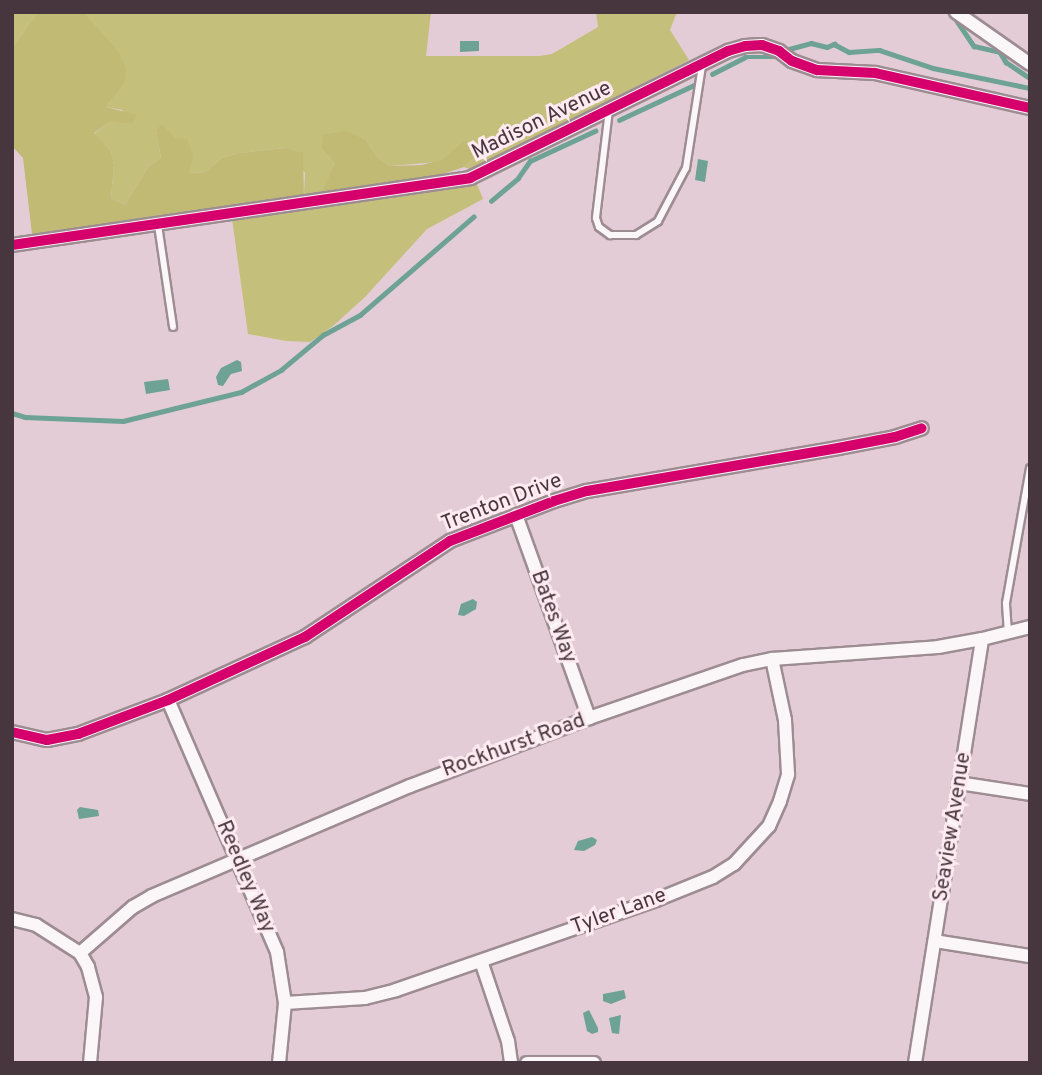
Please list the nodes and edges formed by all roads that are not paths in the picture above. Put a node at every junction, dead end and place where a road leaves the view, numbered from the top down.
1 (956, 12) edge
2 (703, 64) junction
3 (1030, 64) edge
4 (1030, 108) edge
5 (609, 110) junction
6 (158, 224) junction
7 (12, 246) edge
8 (173, 327) dead end
9 (922, 428) dead end
10 (1030, 468) edge
11 (516, 515) junction
12 (1030, 627) edge
13 (1008, 633) junction
14 (982, 639) junction
15 (772, 659) junction
16 (168, 700) junction
17 (589, 718) junction
18 (12, 732) edge
19 (960, 783) junction
20 (1030, 794) edge
21 (238, 860) junction
22 (12, 919) edge
23 (935, 941) junction
24 (80, 953) junction
25 (1030, 956) edge
26 (481, 961) junction
27 (285, 1003) junction
28 (90, 1063) edge
29 (279, 1063) edge
30 (512, 1063) edge
31 (527, 1063) edge
32 (594, 1063) edge
33 (915, 1063) edge

1 - 3 street
2 - 4 street, Madison Avenue
2 - 5 street, Madison Avenue
2 - 5 lane
5 - 6 street, Madison Avenue
6 - 7 street, Madison Avenue
6 - 8 lane
9 - 11 street, Trenton Drive
10 - 13 lane
11 - 16 street, Trenton Drive
11 - 17 street, Bates Way
12 - 13 street
13 - 14 street
14 - 15 street, Rockhurst Road
14 - 19 street, Seaview Avenue
15 - 17 street, Rockhurst Road
15 - 26 street, Tyler Lane
16 - 18 street, Trenton Drive
16 - 21 street, Reedley Way
17 - 21 street, Rockhurst Road
19 - 20 street
19 - 23 street, Seaview Avenue
21 - 24 street, Rockhurst Road
21 - 27 street, Reedley Way
22 - 24 street
23 - 25 street
23 - 33 street, Seaview Avenue
24 - 28 street
26 - 27 street, Tyler Lane
26 - 30 street
27 - 29 street, Reedley Way
31 - 32 street

